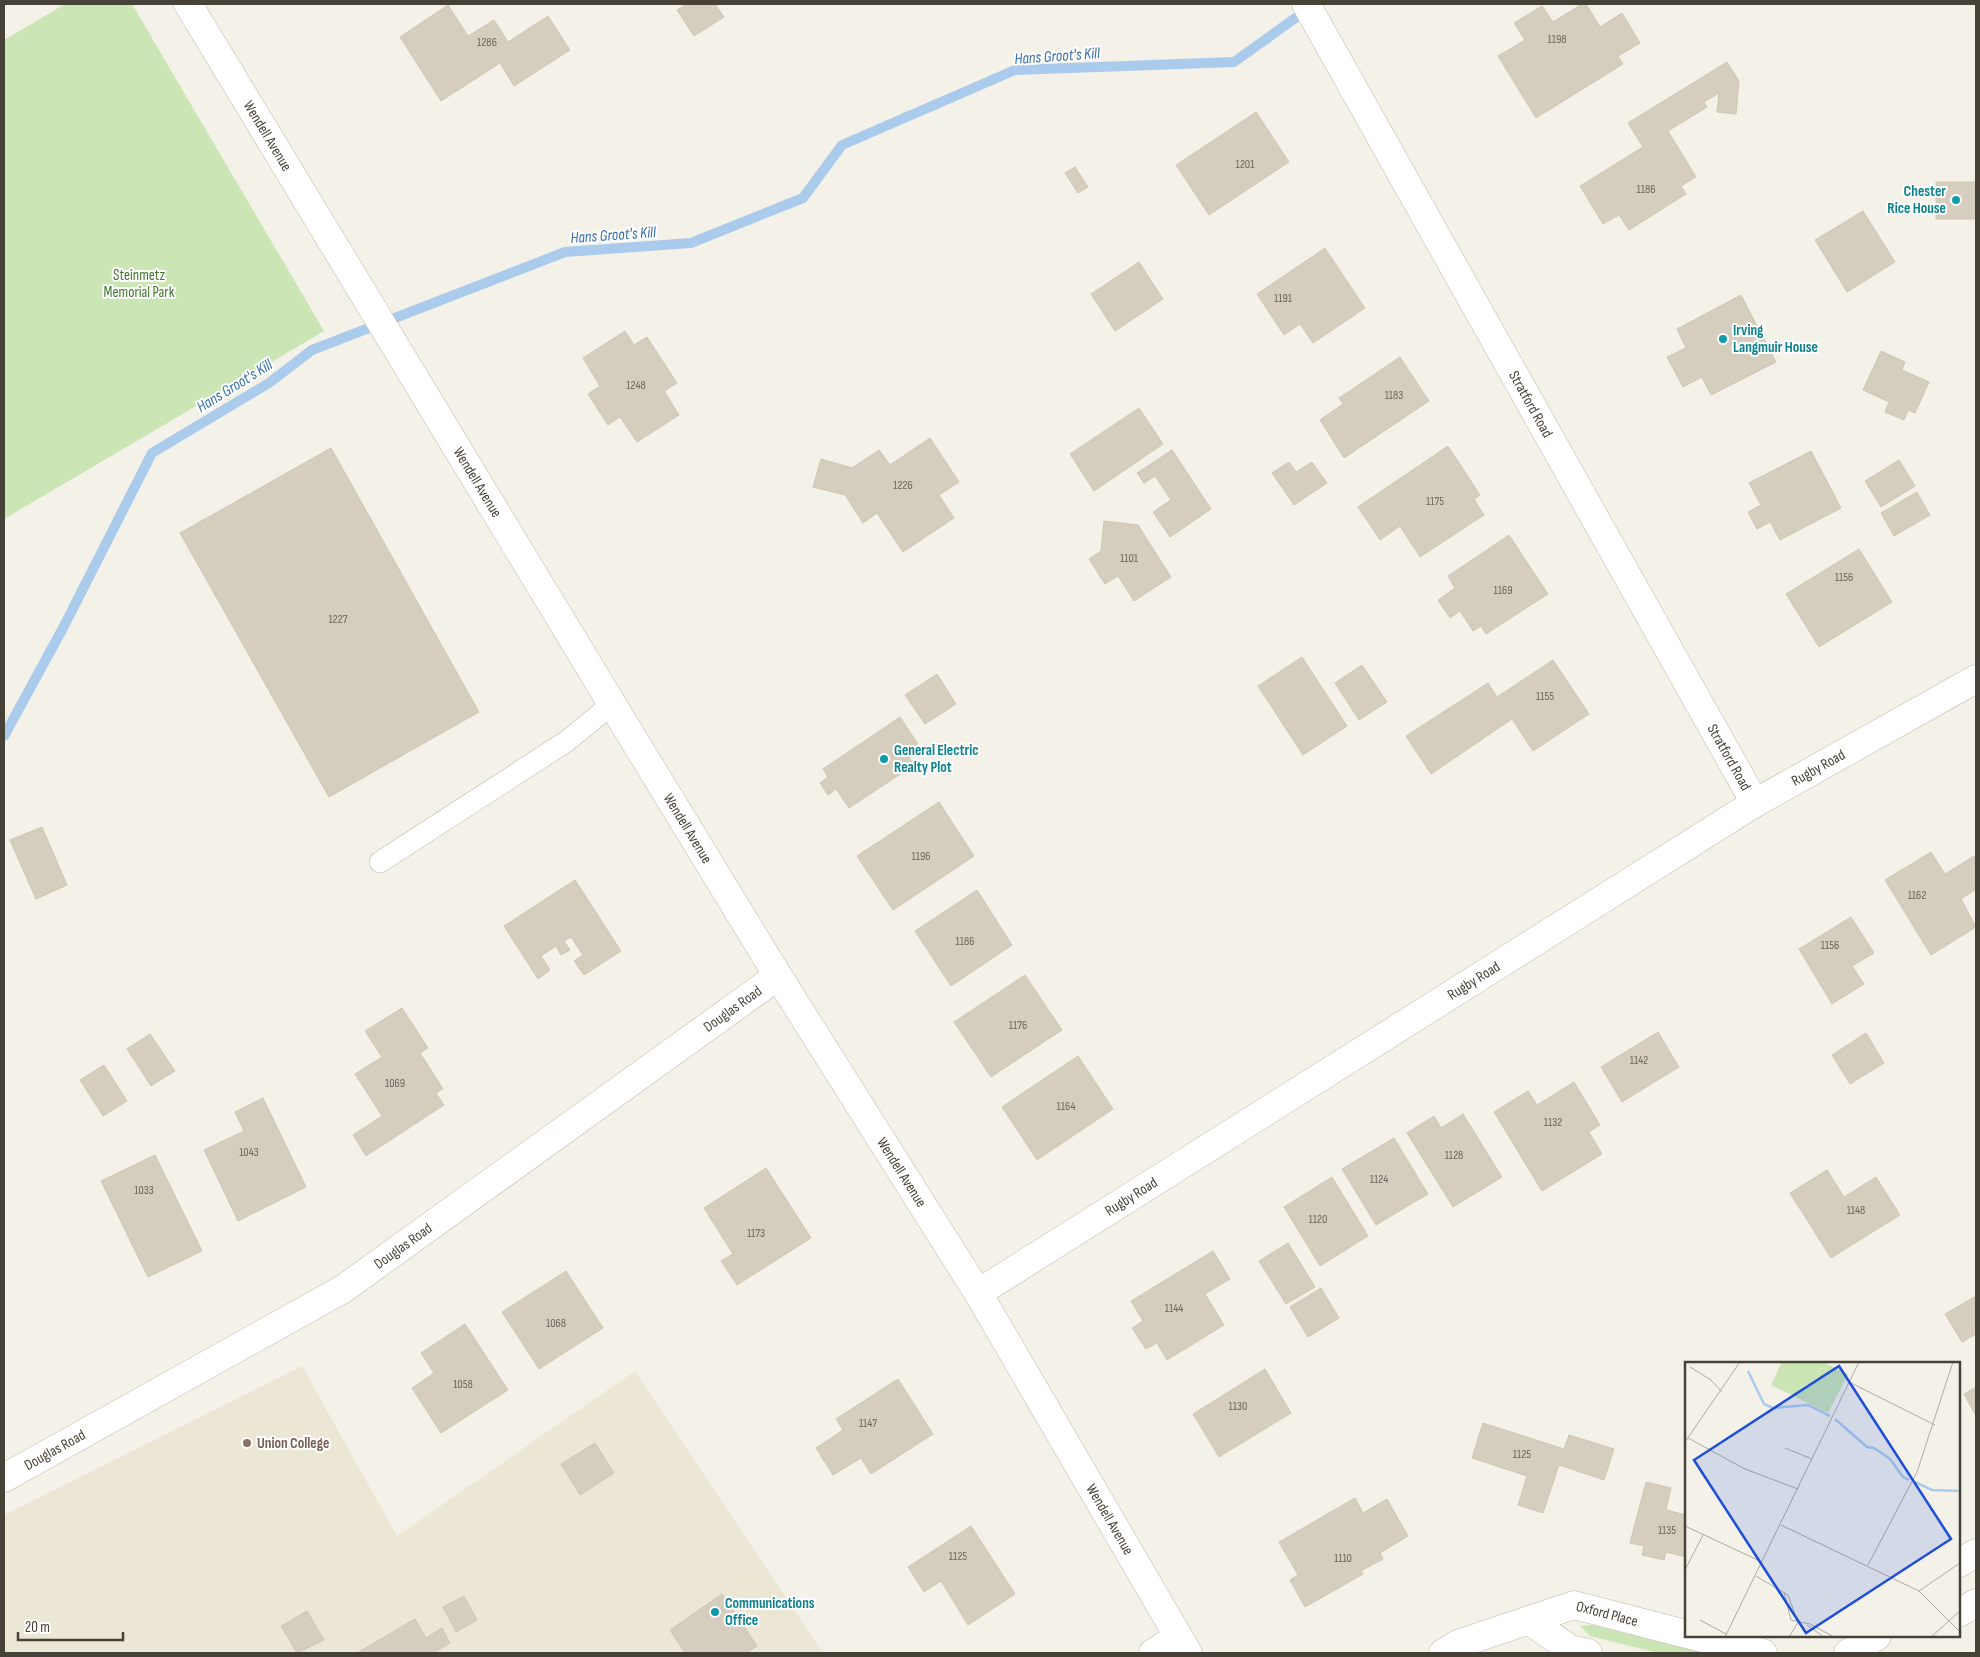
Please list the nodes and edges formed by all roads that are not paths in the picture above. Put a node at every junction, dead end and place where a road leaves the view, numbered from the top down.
1 (188, 4) edge
2 (1306, 4) edge
3 (1976, 679) edge
4 (612, 704) junction
5 (1755, 803) junction
6 (380, 862) dead end
7 (778, 976) junction
8 (978, 1293) junction
9 (4, 1478) edge
10 (1976, 1553) edge
11 (1960, 1562) edge
12 (1976, 1603) edge
13 (1960, 1612) edge
14 (1530, 1621) junction
15 (1685, 1634) edge
16 (1698, 1637) edge
17 (1875, 1637) edge
18 (1183, 1645) edge
19 (1153, 1653) edge
20 (1443, 1653) edge
21 (1588, 1653) edge
22 (1763, 1653) edge
23 (1848, 1653) edge

1 - 4 street, Wendell Avenue
2 - 5 street, Stratford Road
3 - 5 street, Rugby Road
4 - 6 lane
4 - 7 street, Wendell Avenue
5 - 8 street, Rugby Road
7 - 8 street, Wendell Avenue
7 - 9 street, Douglas Road
8 - 18 street, Wendell Avenue
10 - 11 street
12 - 13 street
14 - 15 street, Oxford Place
14 - 20 street, Oxford Place
14 - 21 street
16 - 22 street
17 - 23 street
18 - 19 street

